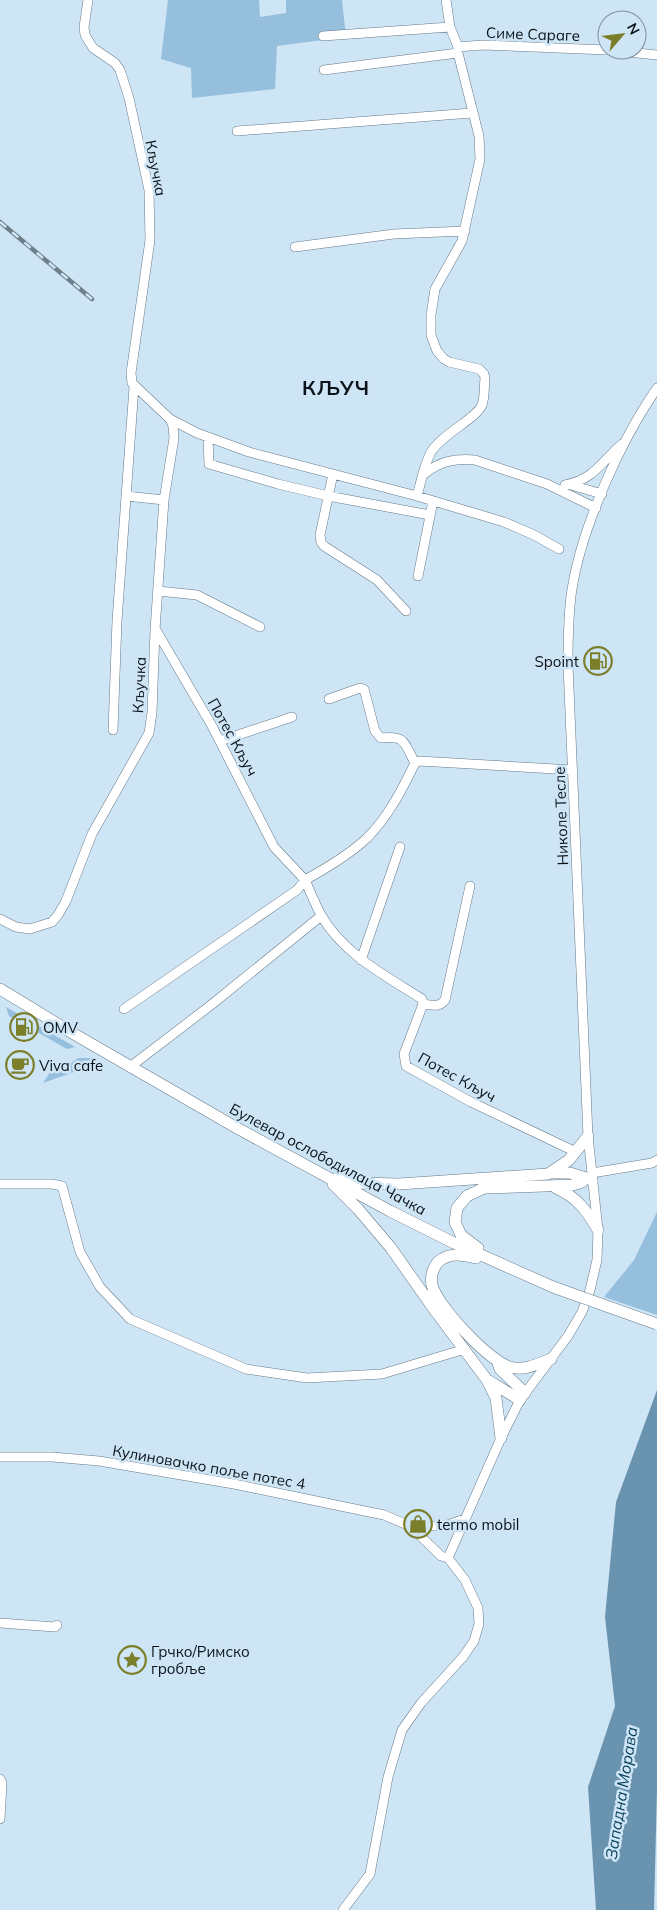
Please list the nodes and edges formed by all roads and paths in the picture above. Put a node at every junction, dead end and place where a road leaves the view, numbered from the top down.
1 (88, 0) edge
2 (446, 0) edge
3 (450, 27) junction
4 (323, 36) dead end
5 (458, 50) junction
6 (597, 50) edge
7 (324, 70) dead end
8 (472, 113) junction
9 (237, 131) dead end
10 (465, 231) junction
11 (295, 247) dead end
12 (134, 387) junction
13 (657, 388) edge
14 (170, 419) junction
15 (208, 438) junction
16 (627, 440) junction
17 (438, 444) junction
18 (448, 460) junction
19 (333, 474) junction
20 (424, 474) junction
21 (547, 484) junction
22 (565, 484) junction
23 (602, 494) junction
24 (126, 496) junction
25 (328, 496) junction
26 (417, 496) junction
27 (164, 500) junction
28 (433, 501) junction
29 (596, 508) junction
30 (430, 515) junction
31 (559, 549) dead end
32 (418, 576) dead end
33 (158, 591) junction
34 (406, 611) dead end
35 (260, 627) dead end
36 (156, 630) junction
37 (330, 699) dead end
38 (292, 717) dead end
39 (113, 730) dead end
40 (220, 741) junction
41 (415, 763) junction
42 (572, 770) junction
43 (400, 847) dead end
44 (305, 880) junction
45 (470, 886) dead end
46 (321, 916) junction
47 (0, 918) edge
48 (361, 960) junction
49 (0, 989) edge
50 (423, 1004) junction
51 (124, 1009) dead end
52 (130, 1067) junction
53 (588, 1136) junction
54 (576, 1152) junction
55 (657, 1160) edge
56 (548, 1174) junction
57 (590, 1177) junction
58 (328, 1178) junction
59 (0, 1184) edge
60 (552, 1187) junction
61 (598, 1230) junction
62 (491, 1259) junction
63 (657, 1324) edge
64 (465, 1348) junction
65 (550, 1358) junction
66 (496, 1360) junction
67 (487, 1380) junction
68 (523, 1396) junction
69 (500, 1438) junction
70 (0, 1457) edge
71 (465, 1519) junction
72 (410, 1526) junction
73 (448, 1558) junction
74 (0, 1623) edge
75 (57, 1625) dead end
76 (0, 1779) edge
77 (0, 1819) edge
78 (343, 1910) edge

1 - 12 street, Кључка
2 - 3 street
3 - 4 street
3 - 5 street
5 - 6 street, Симе Сараге
5 - 7 street, Симе Сараге
5 - 8 street
8 - 9 street
8 - 10 street
10 - 11 street
10 - 17 street
12 - 14 street
12 - 24 street, Кључка
13 - 16 street, Николе Тесле
14 - 15 street
14 - 27 street, Кључка
15 - 19 street
15 - 25 street
16 - 22 street
16 - 23 street, Николе Тесле
17 - 18 street
17 - 20 street
18 - 20 street
18 - 21 street
19 - 25 street
19 - 26 street
20 - 26 street
21 - 22 street
21 - 29 street
22 - 23 street
23 - 29 street, Николе Тесле
24 - 27 street
24 - 39 street, Кључка
25 - 30 street
25 - 34 street
26 - 28 street
27 - 33 street, Кључка
28 - 30 street
28 - 31 street
29 - 42 street, Николе Тесле
30 - 32 street
33 - 35 street
33 - 36 street, Кључка
36 - 40 street, Потес Кључ
36 - 47 street, Кључка
37 - 41 street
38 - 40 street
40 - 44 street, Потес Кључ
41 - 42 street
41 - 44 street
42 - 53 street, Николе Тесле
43 - 48 street
44 - 46 street, Потес Кључ
44 - 51 street
45 - 50 street
46 - 48 street, Потес Кључ
46 - 52 street
48 - 50 street, Потес Кључ
49 - 52 main road, Булевар ослободилаца Чачка
50 - 54 street, Потес Кључ
52 - 58 main road, Булевар ослободилаца Чачка
53 - 54 main road
53 - 57 street, Николе Тесле
54 - 56 main road
55 - 57 street
56 - 57 main road
56 - 58 main road
57 - 60 main road
57 - 61 street, Николе Тесле
58 - 62 main road, Булевар ослободилаца Чачка
58 - 64 main road
59 - 64 street
60 - 61 main road
60 - 62 main road
61 - 65 street, Николе Тесле
62 - 63 main road, Булевар ослободилаца Чачка, bridge
62 - 66 main road
64 - 67 main road
65 - 66 main road
65 - 68 street
66 - 68 main road
67 - 68 main road
67 - 69 main road
68 - 69 street
69 - 71 street
70 - 72 street, Кулиновачко поље потес 4
71 - 72 street, Кулиновачко поље потес 4
71 - 73 street
72 - 73 street, Кулиновачко поље потес 4
73 - 78 street, Кулиновачко поље потес 4
74 - 75 street
76 - 77 street

